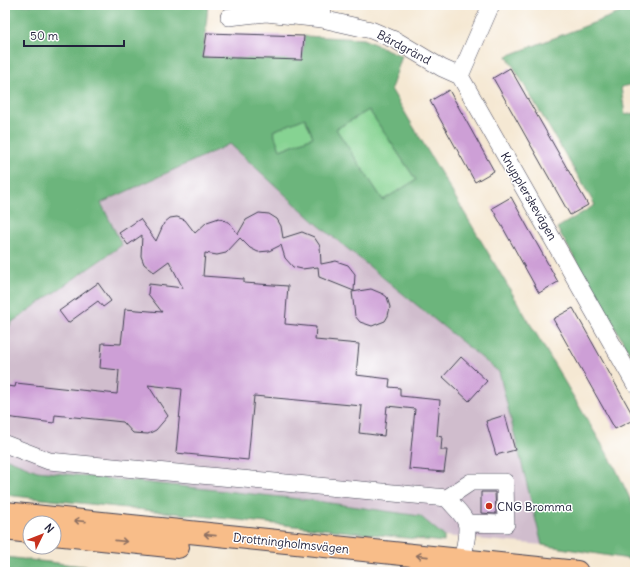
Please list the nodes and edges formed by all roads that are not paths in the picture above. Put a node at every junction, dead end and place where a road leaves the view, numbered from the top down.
1 (491, 5) edge
2 (322, 12) edge
3 (229, 17) dead end
4 (460, 76) junction
5 (635, 384) edge
6 (5, 444) edge
7 (447, 498) junction
8 (5, 513) edge
9 (466, 523) junction
10 (5, 529) edge
11 (22, 531) edge
12 (62, 535) edge
13 (461, 566) edge
14 (430, 572) edge
15 (577, 572) edge

1 - 4 street
2 - 3 street, Bårdgränd
2 - 4 street, Bårdgränd
4 - 5 street, Knypplerskevägen
6 - 7 street
7 - 9 street
7 - 9 street
13 -> 8 main road, Drottningholmsvägen
9 - 13 street
10 - 11 main road
12 -> 14 main road, Drottningholmsvägen
13 - 15 main road, Drottningholmsvägen

